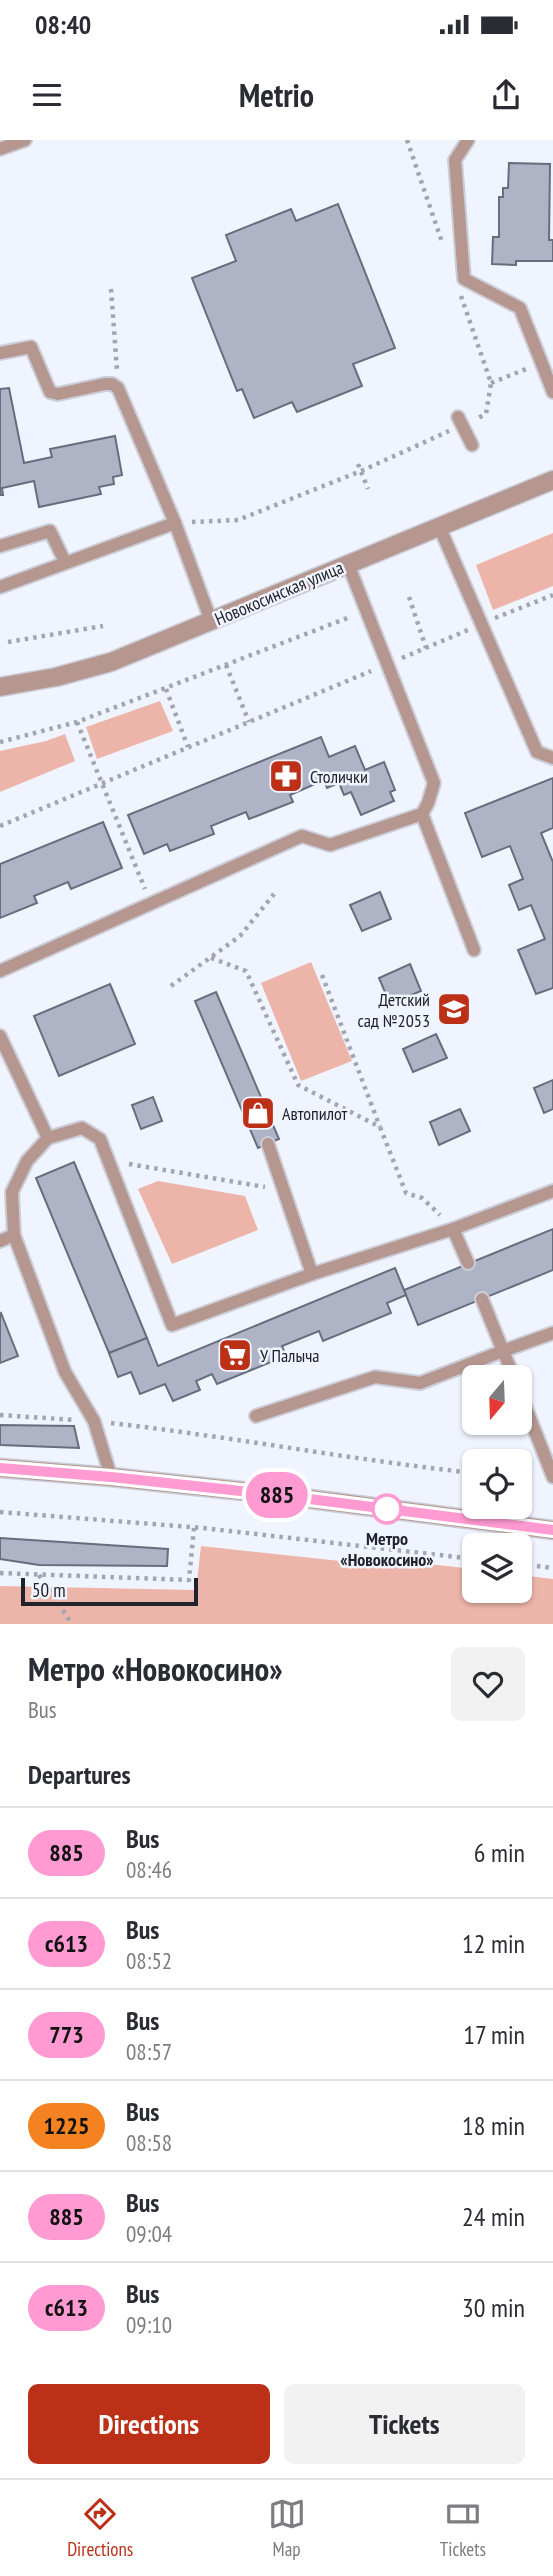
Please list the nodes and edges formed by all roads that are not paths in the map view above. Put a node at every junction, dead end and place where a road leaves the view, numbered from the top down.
1 (25, 140) edge
2 (468, 140) edge
3 (0, 149) edge
4 (0, 353) edge
5 (553, 392) edge
6 (460, 421) road end
7 (471, 445) dead end
8 (553, 480) edge
9 (175, 523) junction
10 (439, 526) junction
11 (0, 546) edge
12 (65, 562) junction
13 (348, 564) junction
14 (0, 587) edge
15 (211, 621) junction
16 (0, 687) edge
17 (553, 758) edge
18 (422, 814) junction
19 (474, 950) dead end
20 (0, 971) edge
21 (0, 1036) edge
22 (48, 1138) junction
23 (268, 1144) dead end
24 (553, 1191) edge
25 (453, 1229) junction
26 (14, 1235) junction
27 (0, 1241) edge
28 (468, 1264) dead end
29 (312, 1274) junction
30 (482, 1299) dead end
31 (553, 1333) edge
32 (503, 1351) junction
33 (509, 1365) edge
34 (256, 1416) dead end
35 (532, 1424) edge
36 (0, 1468) edge
37 (111, 1477) junction
38 (553, 1477) edge
39 (553, 1530) edge

1 - 3 lane
2 - 5 lane
4 - 9 lane
6 - 7 lane
8 - 10 street, Новокосинская улица
9 - 12 lane
9 - 15 lane
10 - 13 street, Новокосинская улица
10 - 17 lane
11 - 12 lane
12 - 14 lane
13 - 15 street, Новокосинская улица
13 - 18 lane
15 - 16 street, Новокосинская улица
18 - 19 lane
18 - 20 lane
21 - 22 lane
22 - 26 lane
22 - 29 lane
23 - 29 lane
24 - 25 lane
25 - 28 lane
25 - 29 lane
26 - 27 lane
26 - 37 lane
30 - 32 lane
31 - 32 lane
32 - 33 lane
32 - 34 lane
35 - 38 lane
36 - 37 street
37 - 39 street

